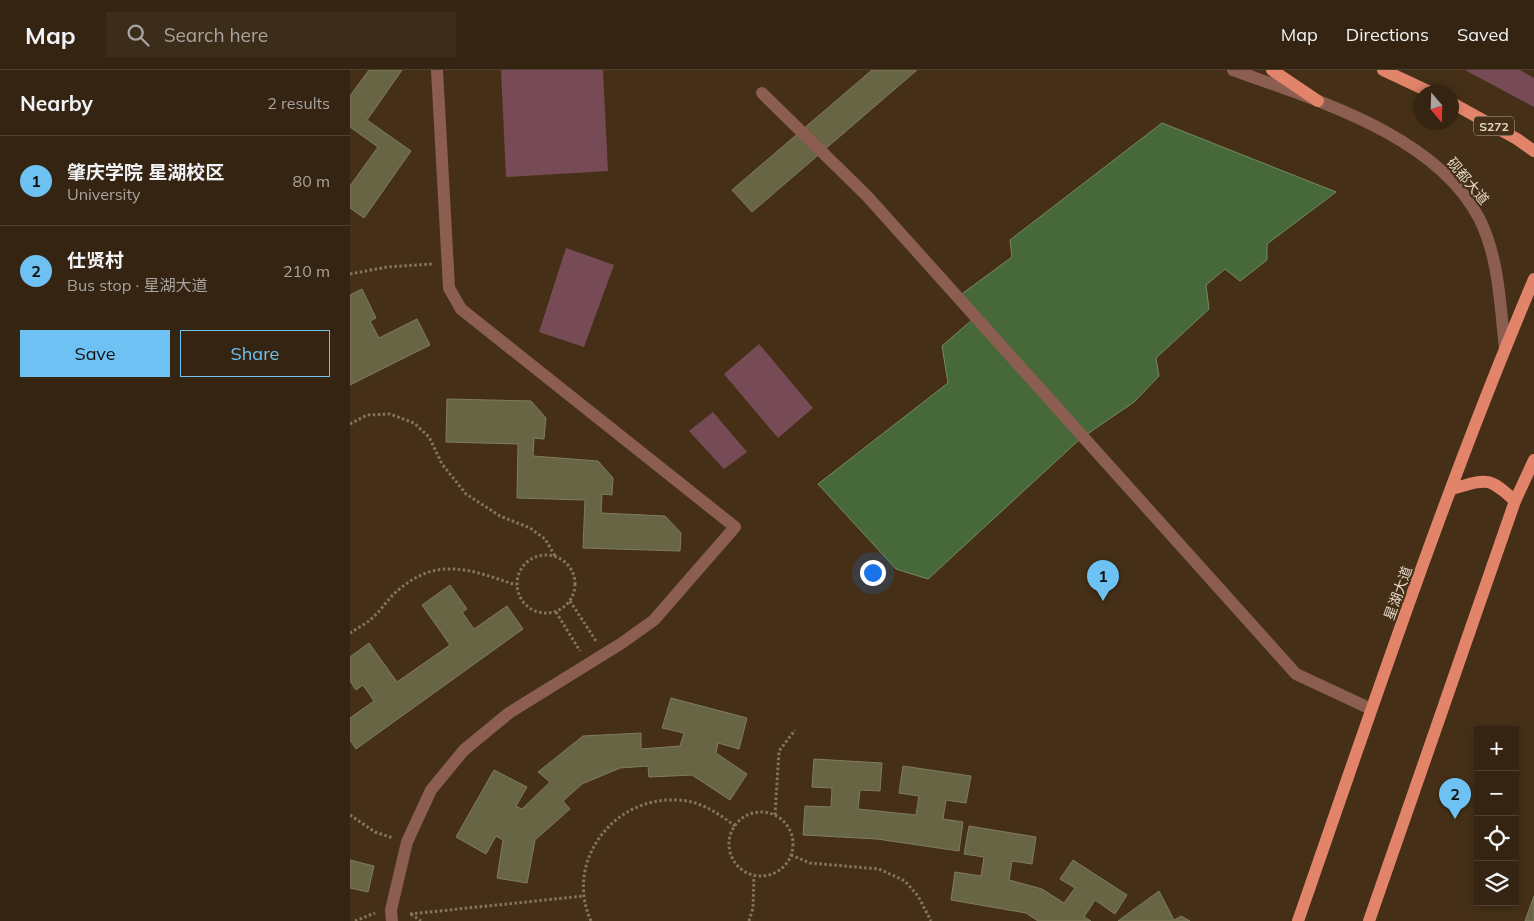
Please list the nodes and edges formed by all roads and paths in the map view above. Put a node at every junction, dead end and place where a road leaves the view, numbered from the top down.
1 (437, 70) edge
2 (1233, 70) edge
3 (1272, 70) edge
4 (1382, 70) edge
5 (1415, 85) edge
6 (762, 93) dead end
7 (1318, 101) junction
8 (1459, 107) edge
9 (1534, 151) edge
10 (448, 264) junction
11 (350, 274) edge
12 (1534, 279) edge
13 (1505, 348) junction
14 (350, 424) edge
15 (1534, 460) edge
16 (1452, 489) junction
17 (1516, 502) junction
18 (555, 556) junction
19 (516, 585) junction
20 (570, 601) junction
21 (556, 612) junction
22 (350, 633) edge
23 (605, 654) junction
24 (588, 665) junction
25 (1371, 709) junction
26 (794, 730) dead end
27 (350, 815) edge
28 (775, 815) junction
29 (735, 826) junction
30 (407, 842) junction
31 (791, 855) junction
32 (754, 876) junction
33 (584, 896) junction
34 (410, 914) dead end
35 (392, 916) edge
36 (355, 921) edge
37 (591, 921) edge
38 (749, 921) edge
39 (931, 921) edge
40 (1298, 921) edge
41 (1369, 921) edge

1 - 10 street
2 - 7 street, 砚都大道
3 - 7 main road
4 - 5 main road
6 - 25 street
7 - 13 street, 砚都大道
8 - 9 main road, S272
10 - 11 path
10 - 23 street
12 - 13 main road, 星湖大道
13 - 16 main road, 星湖大道
14 - 18 path
15 - 17 main road
16 - 17 main road
16 - 25 main road, 星湖大道
17 - 41 main road
18 - 19 path
18 - 20 path
19 - 21 path
19 - 22 path
20 - 21 path
20 - 23 path
21 - 24 path
23 - 24 street
24 - 30 street
25 - 40 main road, 星湖大道
26 - 28 path
27 - 30 path
28 - 29 path
28 - 31 path
29 - 32 path
29 - 33 path
30 - 35 street
31 - 32 path
31 - 39 path
32 - 38 path
33 - 34 path
33 - 37 path
35 - 36 path

